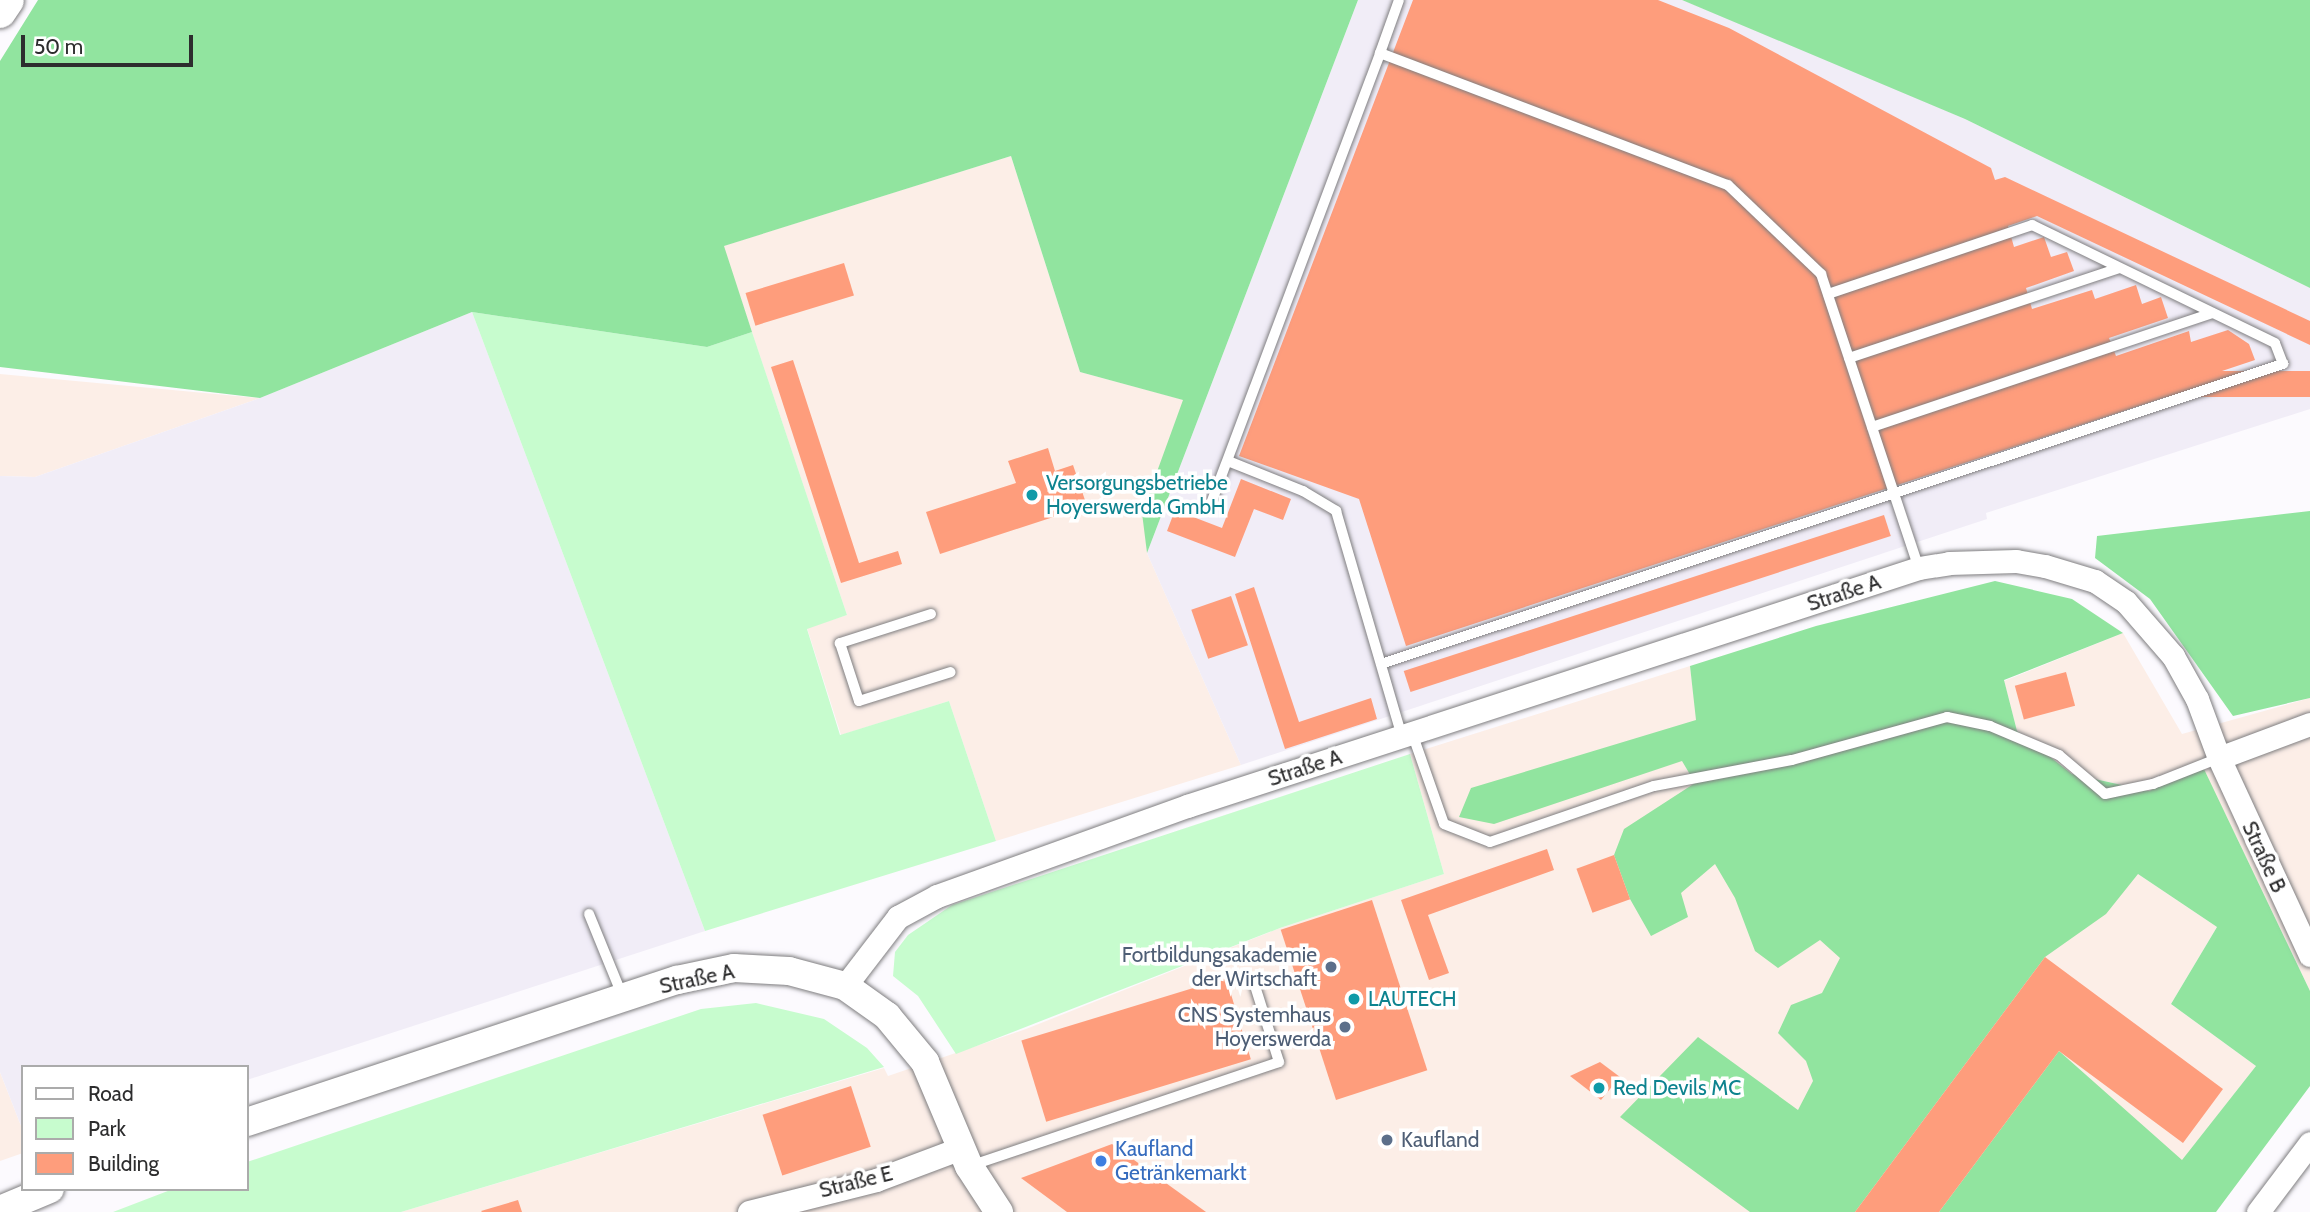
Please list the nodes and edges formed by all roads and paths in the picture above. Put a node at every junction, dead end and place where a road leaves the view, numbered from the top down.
1 (8, 0) edge
2 (1399, 0) edge
3 (0, 12) edge
4 (1380, 52) junction
5 (2119, 268) junction
6 (1828, 294) junction
7 (2212, 313) junction
8 (1849, 358) junction
9 (1872, 427) junction
10 (1228, 461) junction
11 (1894, 492) junction
12 (1210, 506) dead end
13 (1919, 568) junction
14 (931, 614) dead end
15 (1381, 664) junction
16 (951, 672) dead end
17 (2310, 724) edge
18 (1407, 735) junction
19 (2219, 758) junction
20 (589, 914) dead end
21 (2310, 955) edge
22 (845, 986) junction
23 (1255, 986) dead end
24 (623, 998) junction
25 (248, 1122) edge
26 (2310, 1143) edge
27 (965, 1157) junction
28 (45, 1191) edge
29 (0, 1210) edge
30 (749, 1212) edge
31 (999, 1212) edge
32 (2258, 1212) edge

1 - 3 main road
2 - 4 lane
4 - 6 lane
4 - 10 lane
5 - 6 lane
5 - 7 lane
5 - 8 lane
6 - 8 lane
7 - 9 lane
7 - 11 lane
8 - 9 lane
9 - 11 lane
10 - 12 lane
10 - 15 lane
11 - 13 lane
11 - 15 lane
13 - 18 street, Straße A
13 - 19 street, Straße A
14 - 16 lane
15 - 18 lane
17 - 19 street
18 - 19 lane
18 - 22 street, Straße A
19 - 21 street, Straße B
20 - 24 lane
22 - 24 street, Straße A
22 - 27 street
23 - 27 lane
24 - 25 street, Straße A
26 - 32 street
27 - 30 street, Straße E
27 - 31 street
28 - 29 street

